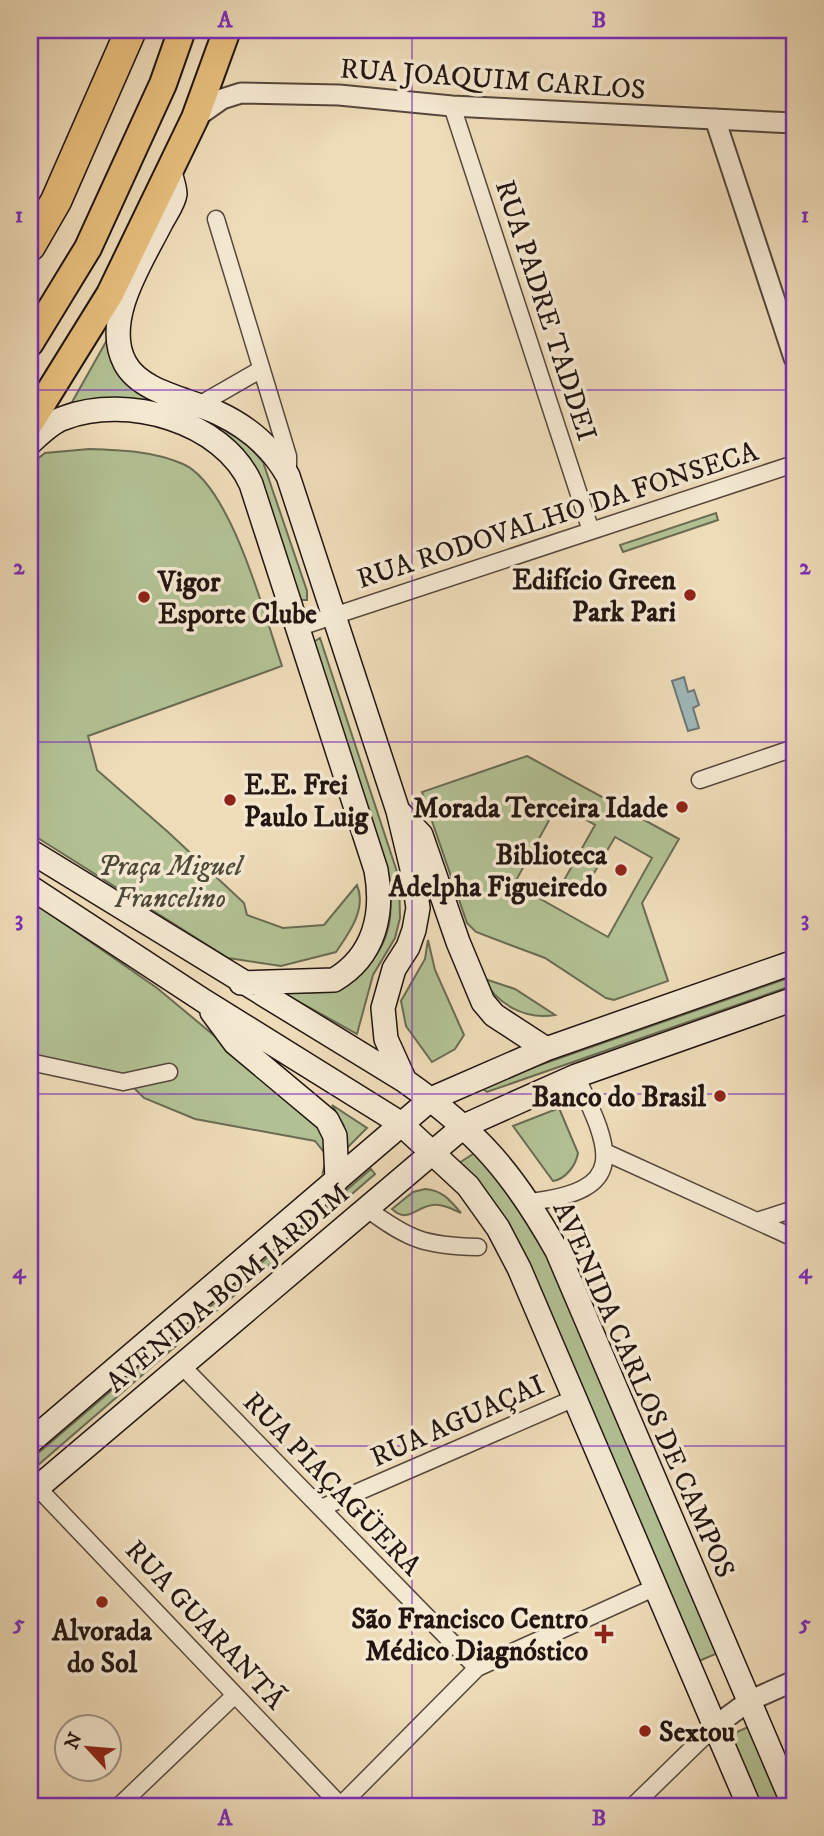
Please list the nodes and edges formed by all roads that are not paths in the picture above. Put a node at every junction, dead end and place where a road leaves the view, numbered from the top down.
1 (131, 30) edge
2 (182, 30) edge
3 (227, 30) edge
4 (452, 106) junction
5 (195, 118) junction
6 (715, 119) junction
7 (794, 123) edge
8 (170, 173) junction
9 (216, 219) dead end
10 (30, 246) edge
11 (30, 343) edge
12 (794, 358) edge
13 (260, 370) junction
14 (199, 405) junction
15 (30, 423) edge
16 (30, 443) edge
17 (794, 464) edge
18 (288, 476) junction
19 (591, 531) junction
20 (335, 614) junction
21 (297, 628) junction
22 (794, 748) edge
23 (700, 780) dead end
24 (398, 811) junction
25 (30, 851) edge
26 (30, 887) edge
27 (794, 962) edge
28 (241, 983) junction
29 (794, 999) edge
30 (204, 1001) junction
31 (546, 1048) junction
32 (30, 1062) edge
33 (169, 1072) dead end
34 (576, 1076) junction
35 (405, 1081) junction
36 (431, 1099) junction
37 (400, 1123) junction
38 (464, 1126) junction
39 (432, 1150) junction
40 (607, 1153) junction
41 (337, 1180) junction
42 (529, 1202) junction
43 (366, 1208) junction
44 (794, 1209) edge
45 (757, 1222) junction
46 (794, 1238) edge
47 (478, 1247) dead end
48 (181, 1365) junction
49 (575, 1398) junction
50 (30, 1442) edge
51 (32, 1488) edge
52 (321, 1508) junction
53 (656, 1587) junction
54 (477, 1668) junction
55 (794, 1681) edge
56 (235, 1695) junction
57 (749, 1701) junction
58 (715, 1726) junction
59 (119, 1806) edge
60 (340, 1806) edge
61 (633, 1806) edge
62 (749, 1806) edge
63 (794, 1806) edge

1 - 10 highway
2 - 11 highway
3 - 5 highway
4 - 5 street, RUA JOAQUIM CARLOS
4 - 6 street, RUA JOAQUIM CARLOS
4 - 19 street, RUA PADRE TADDEI
5 - 8 highway
6 - 7 street, RUA JOAQUIM CARLOS
6 - 12 street
8 - 14 main road
8 - 15 highway
9 - 13 street
13 - 14 street
13 - 18 street
14 - 18 main road
16 - 21 main road
17 - 19 street, RUA RODOVALHO DA FONSECA
18 - 20 main road
19 - 20 street, RUA RODOVALHO DA FONSECA
20 - 21 street, RUA RODOVALHO DA FONSECA
20 - 24 main road
21 - 28 main road
22 - 23 street
24 - 31 main road
24 - 35 main road
25 - 28 main road, AVENIDA CARLOS DE CAMPOS
26 - 30 main road
27 - 31 main road, AVENIDA BOM JARDIM
28 - 35 main road, AVENIDA CARLOS DE CAMPOS
29 - 34 main road, AVENIDA BOM JARDIM
30 - 37 main road
30 - 41 main road
31 - 36 main road, AVENIDA BOM JARDIM
32 - 33 street
34 - 38 main road, AVENIDA BOM JARDIM
34 - 40 street
35 - 36 main road, AVENIDA CARLOS DE CAMPOS
36 - 37 main road, AVENIDA BOM JARDIM
36 - 38 main road, AVENIDA CARLOS DE CAMPOS
37 - 39 main road
37 - 41 main road, AVENIDA BOM JARDIM
38 - 39 main road, AVENIDA BOM JARDIM
38 - 42 main road, AVENIDA CARLOS DE CAMPOS
39 - 43 main road, AVENIDA BOM JARDIM
39 - 49 main road
40 - 42 street
40 - 45 street
41 - 50 main road, AVENIDA BOM JARDIM
42 - 57 main road, AVENIDA CARLOS DE CAMPOS
43 - 47 street
43 - 48 main road, AVENIDA BOM JARDIM
44 - 45 street
45 - 46 street
48 - 51 main road, AVENIDA BOM JARDIM
48 - 52 street, RUA PIAÇAGÜERA
49 - 52 street, RUA AGUAÇAI
49 - 53 main road
51 - 56 street, RUA GUARANTÃ
52 - 54 street, RUA PIAÇAGÜERA
53 - 54 street
53 - 58 main road
54 - 60 street
55 - 57 street
56 - 59 street
56 - 60 street, RUA GUARANTÃ
57 - 58 street
57 - 63 main road, AVENIDA CARLOS DE CAMPOS
58 - 61 street
58 - 62 main road

